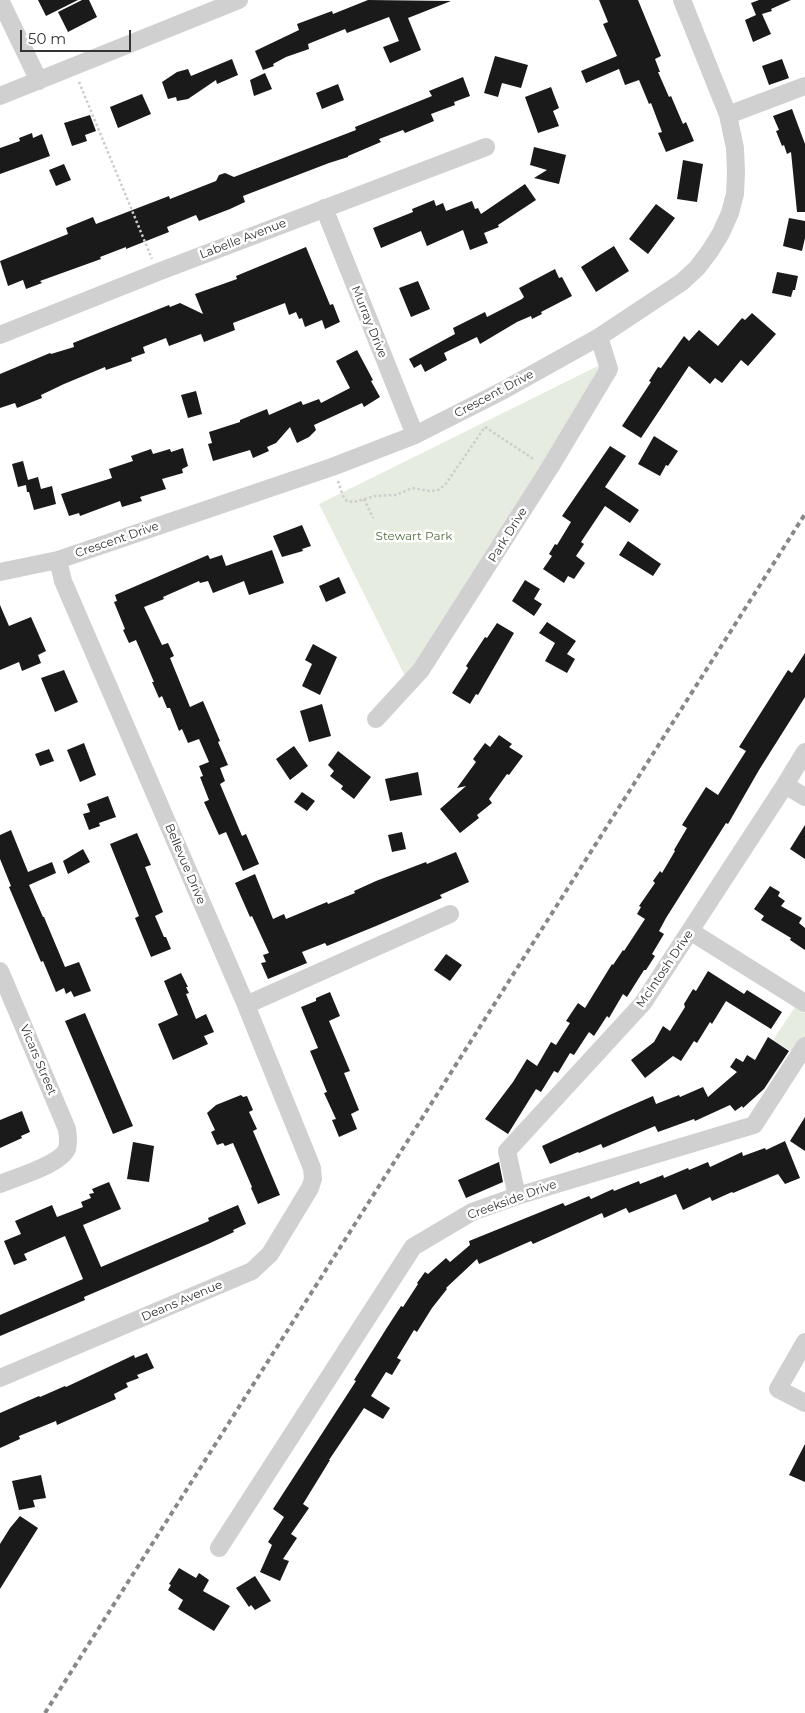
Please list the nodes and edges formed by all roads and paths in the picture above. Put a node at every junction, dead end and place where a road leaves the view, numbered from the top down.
1 (0, 0) edge
2 (239, 0) edge
3 (682, 0) edge
4 (72, 67) junction
5 (39, 80) junction
6 (805, 86) edge
7 (0, 96) edge
8 (728, 115) junction
9 (486, 147) dead end
10 (324, 208) junction
11 (158, 272) junction
12 (0, 335) edge
13 (599, 338) junction
14 (415, 435) junction
15 (332, 467) junction
16 (549, 470) junction
17 (364, 499) junction
18 (373, 518) dead end
19 (58, 560) junction
20 (0, 572) edge
21 (376, 719) dead end
22 (805, 752) edge
23 (785, 786) junction
24 (805, 797) edge
25 (450, 914) dead end
26 (690, 931) junction
27 (0, 971) edge
28 (4, 993) edge
29 (805, 1003) edge
30 (246, 1005) junction
31 (805, 1046) edge
32 (312, 1168) joint
33 (0, 1184) edge
34 (517, 1196) junction
35 (805, 1342) edge
36 (0, 1378) edge
37 (805, 1403) edge
38 (219, 1548) dead end

1 - 5 street
2 - 4 street
3 - 8 street, Crescent Drive
4 - 5 street
4 - 11 path
5 - 7 street
6 - 8 street
8 - 13 street, Crescent Drive
9 - 10 street, Labelle Avenue
10 - 11 street, Labelle Avenue
10 - 14 street, Murray Drive
11 - 12 street, Labelle Avenue
13 - 14 street, Crescent Drive
13 - 16 street, Park Drive
14 - 15 street, Crescent Drive
15 - 17 path
15 - 19 street, Crescent Drive
16 - 17 path
16 - 21 street, Park Drive
17 - 18 path
19 - 20 street, Crescent Drive
19 - 30 street, Bellevue Drive
22 - 23 street, McIntosh Drive
23 - 24 street
23 - 26 street, McIntosh Drive
25 - 30 street
26 - 29 street
26 - 34 street, McIntosh Drive
27 - 28 street, Vicars Street
28 - 33 street, Vicars Street
30 - 32 street, Bellevue Drive
31 - 34 street, Creekside Drive
32 - 36 street, Deans Avenue
34 - 38 street, Creekside Drive
35 - 37 street

